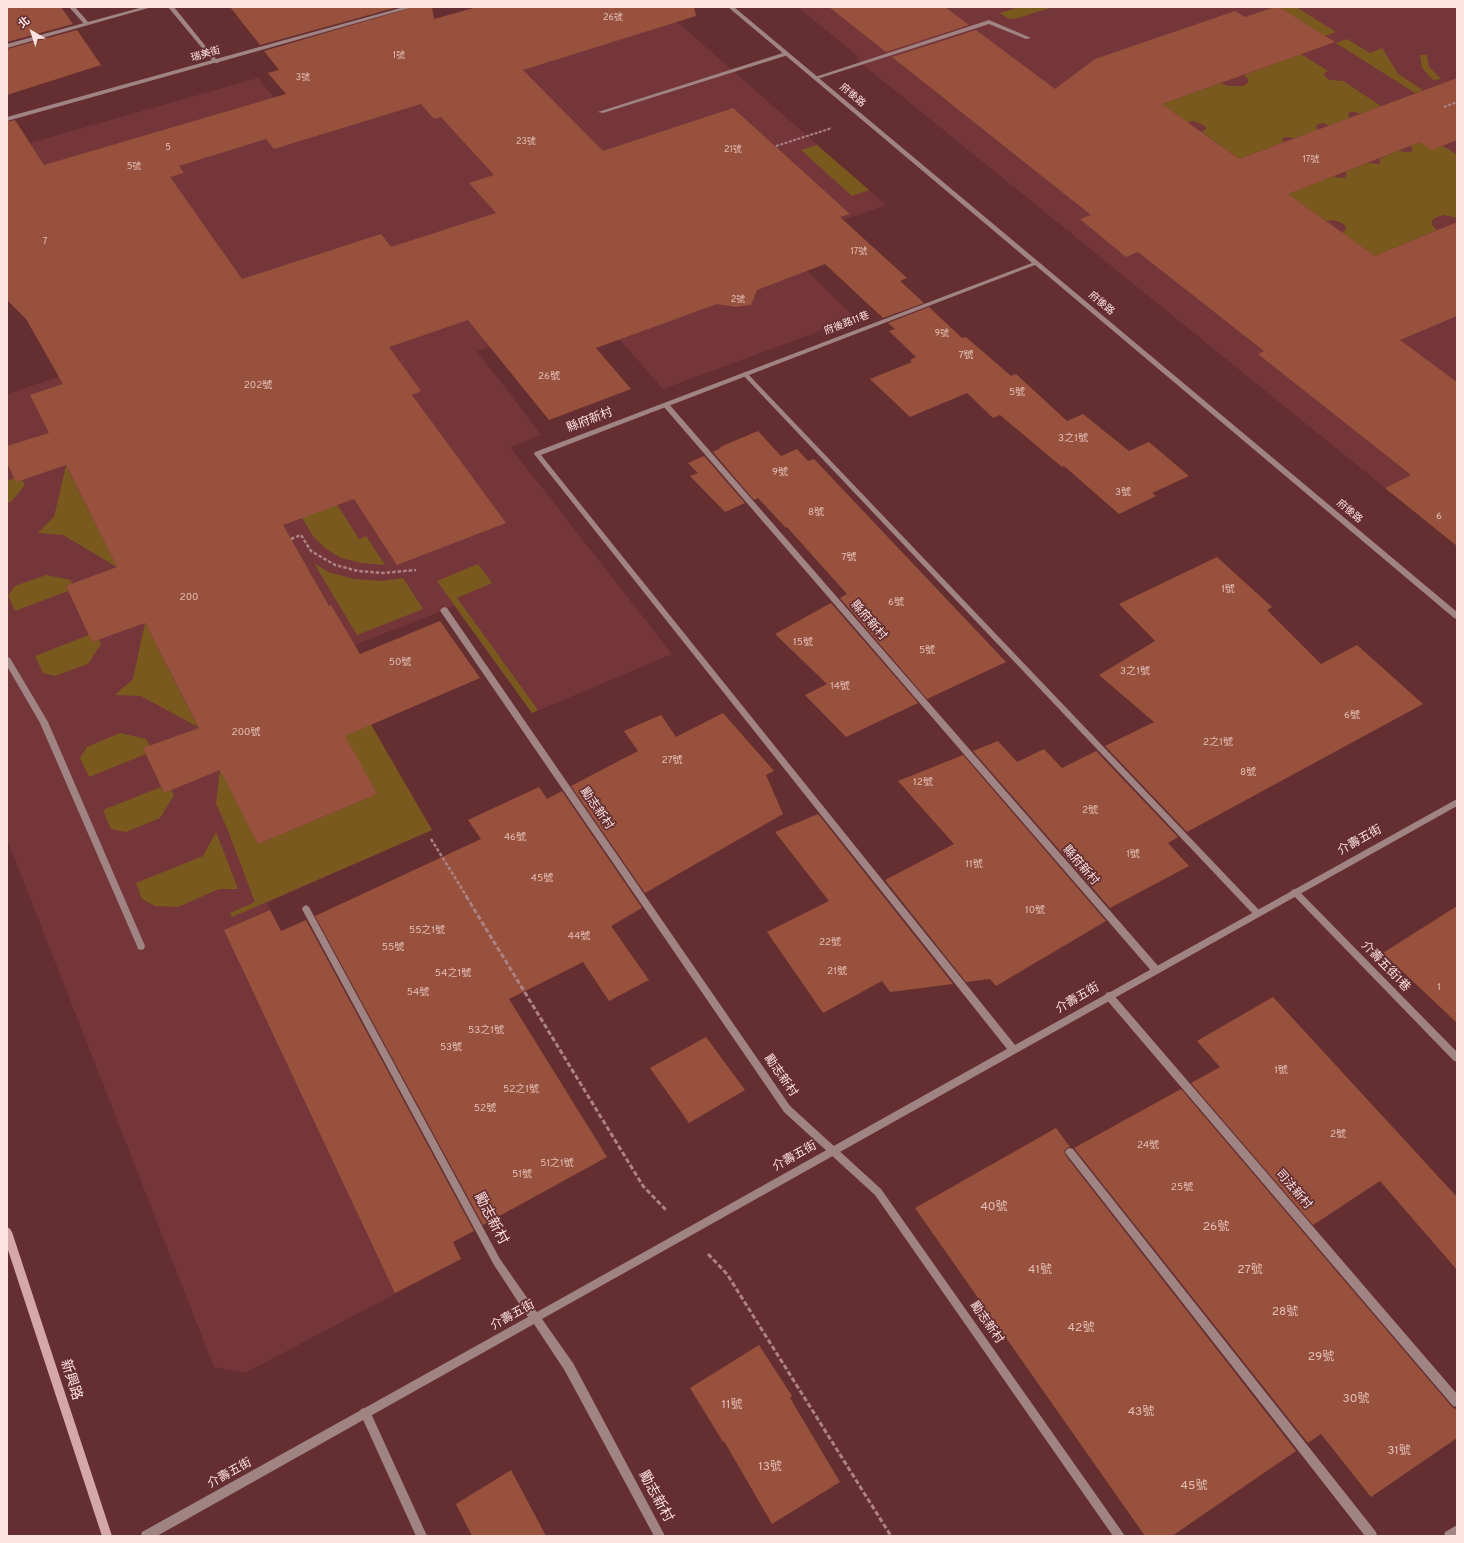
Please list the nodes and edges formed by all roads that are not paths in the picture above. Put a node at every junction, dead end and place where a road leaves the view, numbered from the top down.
1 (72, 7) edge
2 (149, 7) edge
3 (171, 7) edge
4 (410, 7) edge
5 (731, 7) edge
6 (87, 24) junction
7 (1028, 38) dead end
8 (7, 46) edge
9 (786, 54) junction
10 (216, 62) junction
11 (815, 78) junction
12 (601, 112) dead end
13 (7, 119) edge
14 (1036, 263) junction
15 (745, 374) junction
16 (666, 405) junction
17 (444, 610) dead end
18 (1457, 616) edge
19 (7, 660) edge
20 (1457, 802) edge
21 (1295, 892) junction
22 (306, 909) dead end
23 (1257, 913) junction
24 (141, 946) dead end
25 (1156, 970) junction
26 (1109, 996) junction
27 (1013, 1050) junction
28 (1457, 1058) edge
29 (832, 1151) junction
30 (1070, 1152) dead end
31 (7, 1232) edge
32 (535, 1318) junction
33 (1457, 1402) edge
34 (365, 1413) junction
35 (1457, 1530) edge
36 (107, 1536) edge
37 (146, 1536) edge
38 (422, 1536) edge
39 (660, 1536) edge
40 (1120, 1536) edge
41 (1372, 1536) edge
42 (1449, 1536) edge

1 - 6 street
2 - 6 street
3 - 10 street
4 - 10 street, 瑞美街
5 - 9 street, 府後路
6 - 8 street
7 - 11 street
9 - 11 street, 府後路
9 - 12 street
10 - 13 street, 瑞美街
11 - 14 street, 府後路
14 - 15 street, 府後路11巷
14 - 18 street, 府後路
15 - 16 street, 府後路11巷
15 - 23 street
16 - 25 street, 縣府新村
16 - 27 street, 縣府新村
17 - 29 street, 勵志新村
19 - 24 street
20 - 21 street, 介壽五街
21 - 23 street, 介壽五街
21 - 28 street, 介壽五街1巷
22 - 32 street, 勵志新村
23 - 25 street, 介壽五街
25 - 26 street, 介壽五街
26 - 27 street, 介壽五街
26 - 33 street, 司法新村
27 - 29 street, 介壽五街
29 - 32 street, 介壽五街
29 - 40 street, 勵志新村
30 - 41 street
31 - 36 street, 新興路
32 - 34 street, 介壽五街
32 - 39 street, 勵志新村
34 - 37 street, 介壽五街
34 - 38 street
35 - 42 street

